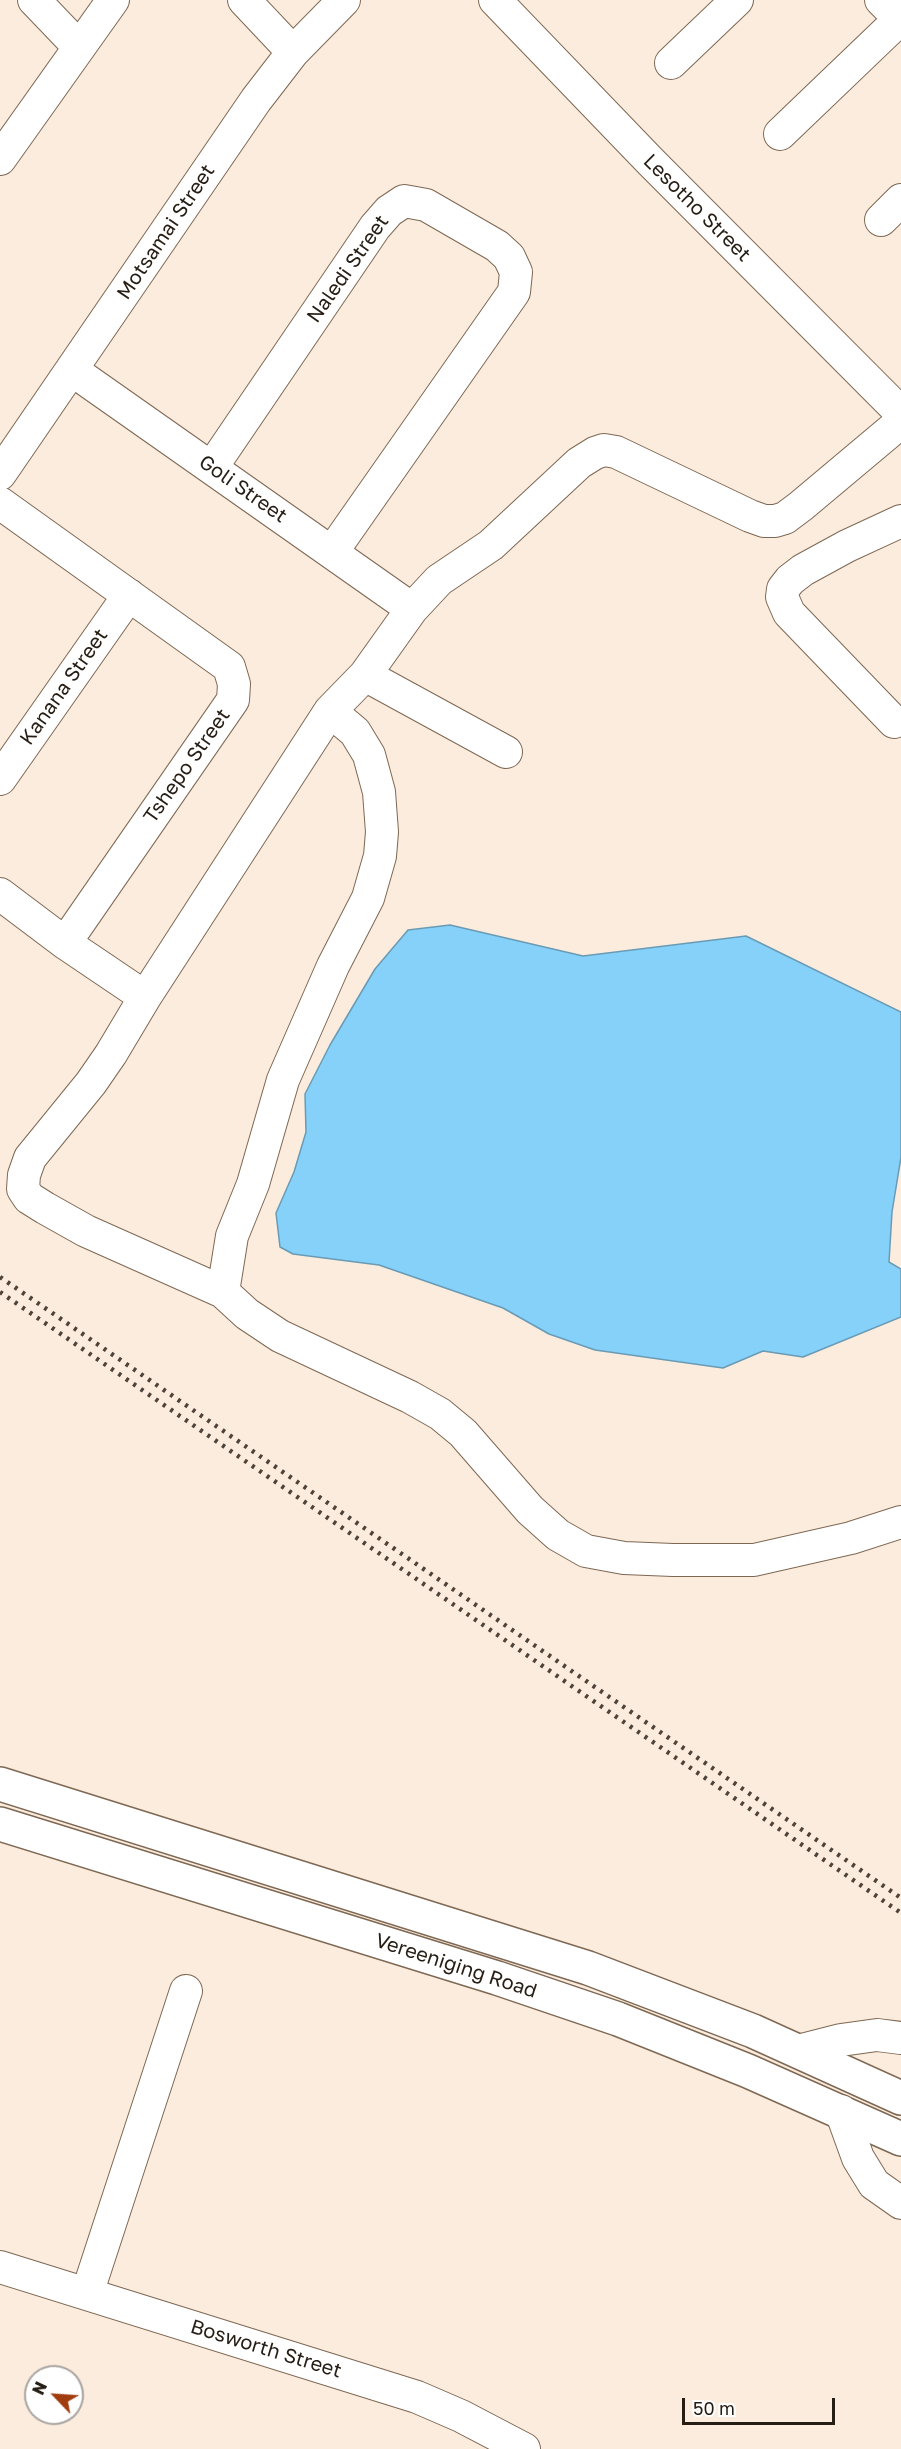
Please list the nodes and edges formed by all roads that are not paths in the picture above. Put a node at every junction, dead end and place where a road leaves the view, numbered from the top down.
1 (34, 0) edge
2 (113, 0) edge
3 (244, 0) edge
4 (344, 0) edge
5 (495, 0) edge
6 (737, 0) edge
7 (894, 13) edge
8 (79, 47) junction
9 (293, 52) junction
10 (671, 63) dead end
11 (780, 134) dead end
12 (0, 159) edge
13 (72, 370) junction
14 (901, 413) edge
15 (901, 422) edge
16 (212, 467) junction
17 (0, 474) edge
18 (0, 503) edge
19 (901, 521) edge
20 (332, 552) junction
21 (129, 595) junction
22 (412, 609) junction
23 (365, 675) junction
24 (330, 711) junction
25 (894, 722) dead end
26 (506, 752) dead end
27 (0, 779) edge
28 (0, 894) edge
29 (65, 943) junction
30 (145, 997) junction
31 (223, 1292) junction
32 (901, 1522) edge
33 (0, 1784) edge
34 (0, 1824) edge
35 (186, 1991) dead end
36 (901, 2038) edge
37 (798, 2051) junction
38 (901, 2098) edge
39 (841, 2111) junction
40 (901, 2139) edge
41 (901, 2202) edge
42 (0, 2267) edge
43 (87, 2294) junction
44 (524, 2449) edge

1 - 8 street
2 - 8 street
3 - 9 street
4 - 9 street, Motsamai Street
5 - 14 street, Lesotho Street
6 - 10 street
7 - 11 street
8 - 12 street
9 - 13 street, Motsamai Street
13 - 16 street, Goli Street
13 - 17 street, Motsamai Street
15 - 22 street
16 - 20 street, Goli Street
16 - 20 street, Naledi Street
18 - 21 street, Tshepo Street
19 - 25 street
20 - 22 street, Goli Street
21 - 27 street, Kanana Street
21 - 29 street, Tshepo Street
22 - 23 street
23 - 24 street
23 - 26 street
24 - 30 street
24 - 31 street
28 - 29 street
29 - 30 street
30 - 31 street
31 - 32 street
33 - 37 main road, Vereeniging Road
34 - 39 main road, Vereeniging Road
35 - 43 street
36 - 37 street
37 - 38 main road, Vereeniging Road
39 - 40 main road, Vereeniging Road
39 - 41 street
42 - 43 street, Bosworth Street
43 - 44 street, Bosworth Street

